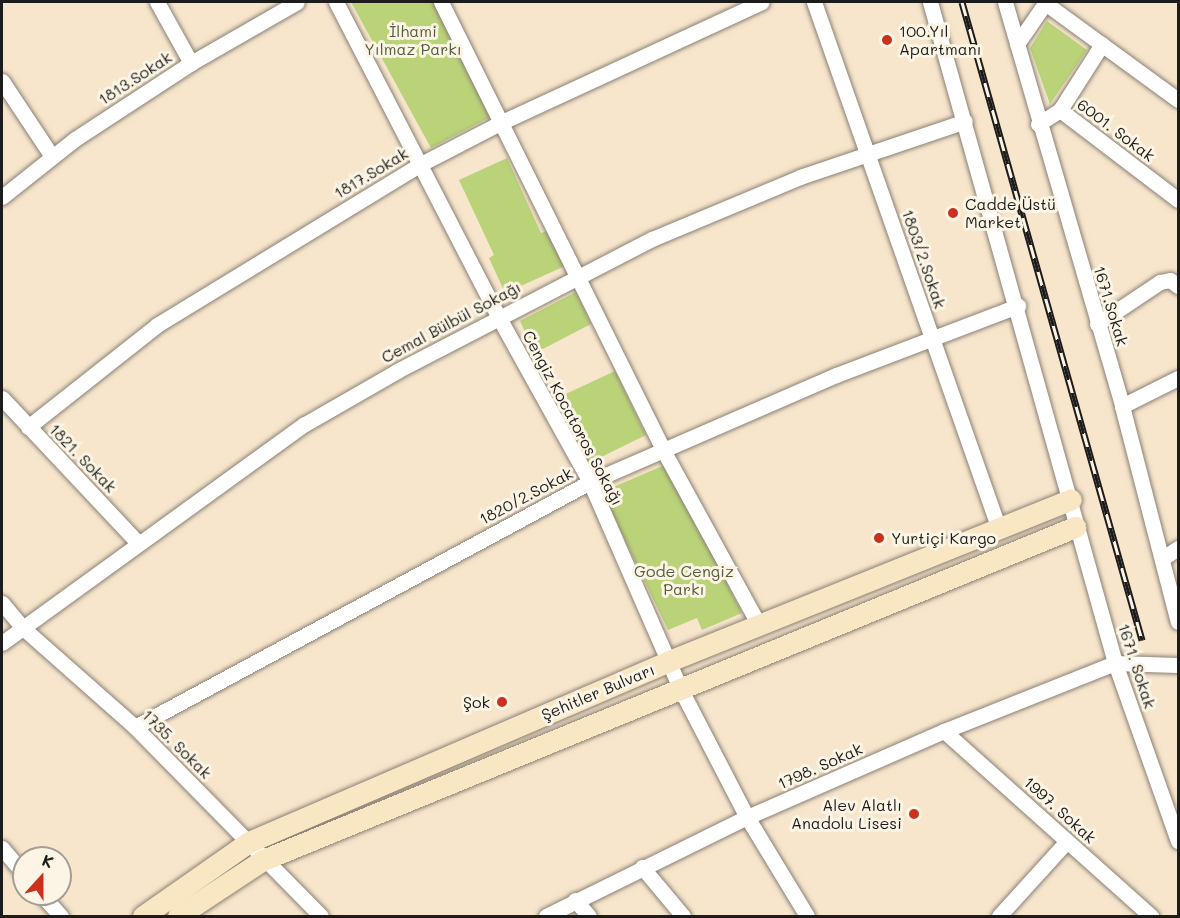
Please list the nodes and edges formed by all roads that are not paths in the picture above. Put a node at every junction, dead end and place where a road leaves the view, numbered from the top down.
1 (157, 2) edge
2 (297, 2) edge
3 (336, 2) edge
4 (441, 2) edge
5 (762, 2) edge
6 (814, 2) edge
7 (930, 2) edge
8 (1005, 2) edge
9 (1045, 2) edge
10 (1017, 44) junction
11 (1102, 44) junction
12 (191, 63) junction
13 (2, 81) edge
14 (1179, 100) edge
15 (1060, 110) junction
16 (965, 121) junction
17 (502, 122) junction
18 (1038, 124) junction
19 (868, 152) junction
20 (51, 155) junction
21 (421, 164) junction
22 (2, 197) edge
23 (1179, 200) edge
24 (576, 276) junction
25 (1179, 286) edge
26 (1018, 306) junction
27 (498, 316) junction
28 (1097, 324) junction
29 (934, 340) junction
30 (1179, 378) edge
31 (2, 398) edge
32 (1122, 406) junction
33 (28, 426) junction
34 (662, 448) junction
35 (590, 482) junction
36 (1071, 499) junction
37 (1075, 527) junction
38 (999, 528) junction
39 (138, 543) junction
40 (1179, 548) edge
41 (1163, 558) junction
42 (2, 603) edge
43 (1179, 622) edge
44 (759, 625) junction
45 (23, 628) junction
46 (2, 643) edge
47 (669, 661) junction
48 (1115, 663) junction
49 (1179, 665) edge
50 (680, 688) junction
51 (135, 727) junction
52 (944, 731) junction
53 (747, 818) junction
54 (1067, 841) junction
55 (1179, 841) edge
56 (249, 842) junction
57 (2, 848) edge
58 (12, 860) edge
59 (263, 860) junction
60 (642, 867) junction
61 (575, 900) junction
62 (143, 916) edge
63 (178, 916) edge
64 (321, 916) edge
65 (546, 916) edge
66 (589, 916) edge
67 (682, 916) edge
68 (807, 916) edge
69 (999, 916) edge
70 (1152, 916) edge

1 - 12 street
2 - 12 street, 1813.Sokak
3 - 21 street, Cengiz Kocatoros Sokağı
4 - 17 street
5 - 17 street, 1817.Sokak
6 - 19 street, 1803/2.Sokak
7 - 16 street
8 - 10 street, 1671.Sokak
9 - 10 street
9 - 11 street
10 - 18 street, 1671.Sokak
11 - 14 street
11 - 15 street
12 - 20 street, 1813.Sokak
13 - 20 street
15 - 18 street
15 - 23 street, 6001. Sokak
16 - 19 street, Cemal Bülbül Sokağı
16 - 26 street
17 - 21 street, 1817.Sokak
17 - 24 street
18 - 28 street, 1671.Sokak
19 - 24 street, Cemal Bülbül Sokağı
19 - 29 street, 1803/2.Sokak
20 - 22 street, 1813.Sokak
21 - 27 street, Cengiz Kocatoros Sokağı
21 - 33 street, 1817.Sokak
24 - 27 street, Cemal Bülbül Sokağı
24 - 34 street
25 - 28 street
26 - 29 street, 1820/2.Sokak
26 - 36 street
27 - 35 street, Cengiz Kocatoros Sokağı
27 - 39 street, Cemal Bülbül Sokağı
28 - 32 street, 1671.Sokak
29 - 34 street, 1820/2.Sokak
29 - 38 street, 1803/2.Sokak
30 - 32 street
31 - 33 street, 1821. Sokak
32 - 41 street, 1671.Sokak
33 - 39 street, 1821. Sokak
34 - 35 street, 1820/2.Sokak
34 - 44 street
35 - 47 street, Cengiz Kocatoros Sokağı
35 - 51 street, 1820/2.Sokak
36 - 37 street, 1671. Sokak
36 - 38 street, Şehitler Bulvarı
37 - 48 street, 1671. Sokak
37 - 50 street, Şehitler Bulvarı
38 - 44 street, Şehitler Bulvarı
39 - 45 street, Cemal Bülbül Sokağı
40 - 41 street
41 - 43 street, 1671.Sokak
42 - 45 street, 1735. Sokak
44 - 47 street, Şehitler Bulvarı
45 - 46 street, Cemal Bülbül Sokağı
45 - 51 street, 1735. Sokak
47 - 50 street, Cengiz Kocatoros Sokağı
47 - 56 street, Şehitler Bulvarı
48 - 49 street
48 - 52 street, 1798. Sokak
48 - 55 street, 1671. Sokak
50 - 53 street, Cengiz Kocatoros Sokağı
50 - 59 street, Şehitler Bulvarı
51 - 56 street, 1735. Sokak
52 - 53 street, 1798. Sokak
52 - 54 street, 1997. Sokak
53 - 60 street, 1798. Sokak
53 - 68 street, Cengiz Kocatoros Sokağı
54 - 69 street
54 - 70 street, 1997. Sokak
56 - 59 street, 1735. Sokak
56 - 62 street, Şehitler Bulvarı
57 - 58 street
59 - 63 street, Şehitler Bulvarı
59 - 64 street, 1735. Sokak
60 - 61 street, 1798. Sokak
60 - 67 street
61 - 65 street, 1798. Sokak
61 - 66 street

